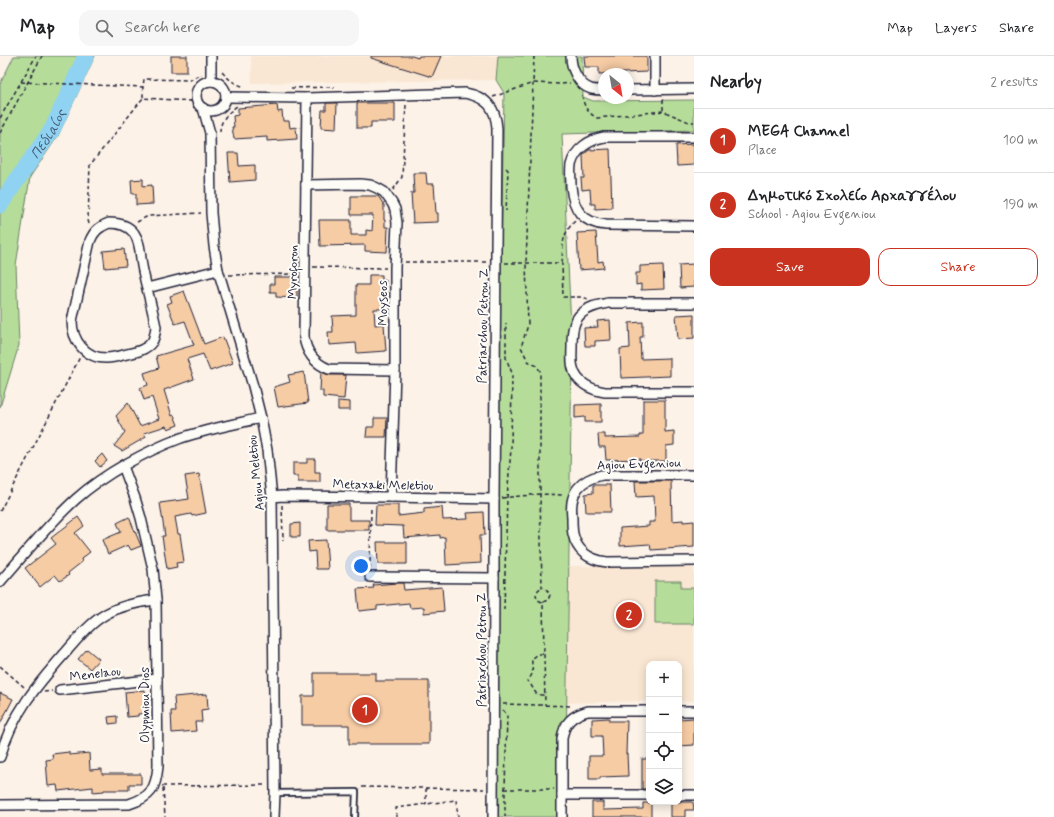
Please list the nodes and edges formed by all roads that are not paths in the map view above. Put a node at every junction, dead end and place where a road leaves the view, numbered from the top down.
1 (211, 56) edge
2 (571, 56) edge
3 (655, 56) edge
4 (211, 78) junction
5 (694, 89) edge
6 (598, 90) edge
7 (634, 90) edge
8 (659, 90) junction
9 (226, 97) junction
10 (307, 98) junction
11 (219, 108) junction
12 (204, 112) junction
13 (210, 133) junction
14 (694, 137) edge
15 (306, 185) junction
16 (694, 226) edge
17 (219, 274) junction
18 (147, 288) junction
19 (694, 303) edge
20 (395, 370) junction
21 (694, 392) edge
22 (261, 418) junction
23 (123, 466) junction
24 (694, 475) edge
25 (391, 496) junction
26 (272, 498) junction
27 (494, 499) junction
28 (694, 561) edge
29 (370, 577) road end
30 (494, 578) junction
31 (0, 582) edge
32 (156, 600) junction
33 (157, 679) junction
34 (60, 690) dead end
35 (646, 711) edge
36 (682, 711) edge
37 (694, 711) edge
38 (0, 757) edge
39 (275, 789) junction
40 (562, 792) junction
41 (646, 795) edge
42 (682, 795) edge
43 (694, 795) edge
44 (0, 805) edge
45 (274, 817) edge
46 (355, 817) edge
47 (493, 817) edge
48 (562, 817) edge

1 - 4 street
2 - 6 street
3 - 8 street
4 - 9 street
4 - 12 street
5 - 8 street
7 - 8 street
9 - 10 street, Patriarchou Petrou Z
9 - 11 street
10 - 15 street, Myroforon
10 - 27 street, Patriarchou Petrou Z
11 - 12 street
11 - 13 street, Agiou Meletiou
12 - 13 street, Agiou Meletiou
13 - 17 street, Agiou Meletiou
14 - 16 street
15 - 20 street, Myroforon
15 - 20 street, Moyseos
17 - 18 street
17 - 22 street, Agiou Meletiou
18 - 18 street
19 - 21 street
20 - 25 street, Moyseos
22 - 23 street
22 - 26 street, Agiou Meletiou
23 - 31 street
23 - 32 street, Olypmiou Dios
24 - 28 street, Agiou Evgeniou
25 - 26 street, Metaxaki Meletiou
25 - 27 street, Metaxaki Meletiou
26 - 39 street, Agiou Meletiou
27 - 30 street, Patriarchou Petrou Z
29 - 30 street
30 - 47 street, Patriarchou Petrou Z
32 - 33 street, Olypmiou Dios
32 - 38 street
33 - 34 street, Menelaou
33 - 44 street, Olypmiou Dios
35 - 40 street
36 - 37 street
39 - 45 street, Agiou Meletiou
39 - 46 lane
40 - 41 street
40 - 48 street
42 - 43 street

